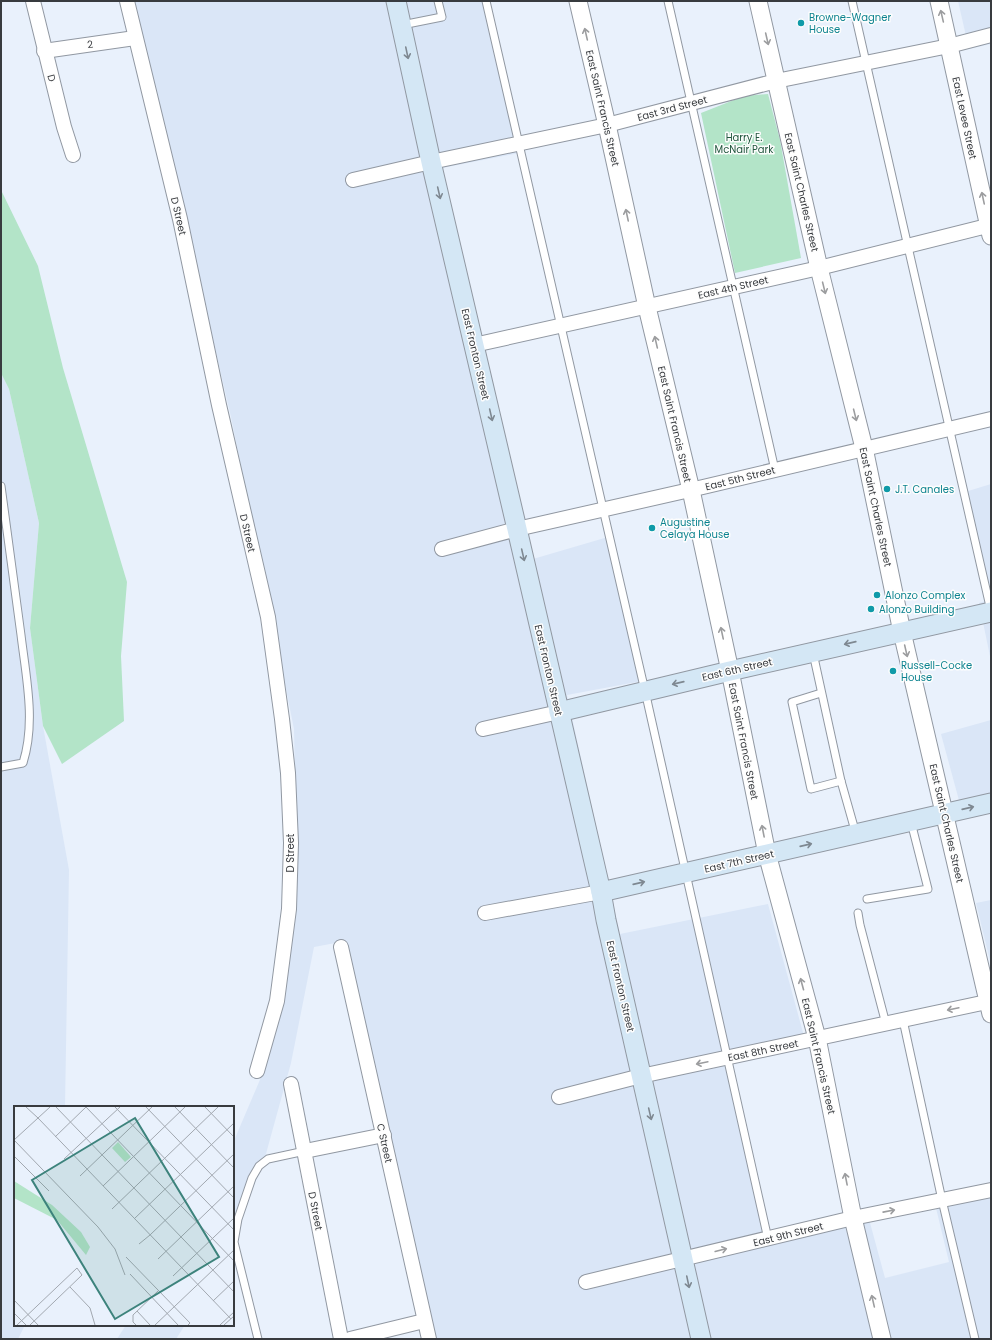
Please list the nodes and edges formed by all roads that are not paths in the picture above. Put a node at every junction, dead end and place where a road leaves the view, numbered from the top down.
1 (33, 1) edge
2 (127, 1) edge
3 (396, 1) edge
4 (438, 1) edge
5 (486, 1) edge
6 (578, 1) edge
7 (668, 1) edge
8 (758, 1) edge
9 (852, 1) edge
10 (939, 1) edge
11 (401, 25) junction
12 (991, 35) edge
13 (135, 38) junction
14 (949, 46) junction
15 (44, 50) junction
16 (866, 63) junction
17 (776, 81) junction
18 (691, 103) junction
19 (607, 125) junction
20 (519, 144) junction
21 (73, 155) dead end
22 (431, 162) junction
23 (353, 180) dead end
24 (990, 229) edge
25 (907, 246) junction
26 (819, 268) junction
27 (733, 287) junction
28 (647, 307) junction
29 (560, 326) junction
30 (474, 345) junction
31 (991, 419) edge
32 (949, 429) junction
33 (864, 448) junction
34 (775, 470) junction
35 (1, 486) edge
36 (691, 490) junction
37 (602, 510) junction
38 (517, 529) junction
39 (442, 549) dead end
40 (991, 612) edge
41 (902, 632) junction
42 (812, 652) junction
43 (730, 671) junction
44 (645, 691) junction
45 (821, 693) junction
46 (558, 712) junction
47 (483, 729) dead end
48 (1, 767) edge
49 (842, 781) junction
50 (991, 803) edge
51 (945, 814) junction
52 (911, 821) junction
53 (856, 834) junction
54 (767, 854) junction
55 (685, 873) junction
56 (601, 892) junction
57 (867, 899) dead end
58 (485, 913) dead end
59 (858, 913) dead end
60 (341, 947) dead end
61 (990, 1006) edge
62 (903, 1020) junction
63 (886, 1024) junction
64 (817, 1038) junction
65 (727, 1057) junction
66 (257, 1071) dead end
67 (641, 1076) junction
68 (291, 1084) dead end
69 (560, 1097) dead end
70 (384, 1135) junction
71 (305, 1151) junction
72 (991, 1190) edge
73 (942, 1200) junction
74 (853, 1218) junction
75 (768, 1238) junction
76 (683, 1259) junction
77 (586, 1282) dead end
78 (424, 1321) junction
79 (258, 1339) edge
80 (340, 1339) edge
81 (350, 1339) edge
82 (429, 1339) edge
83 (700, 1339) edge
84 (882, 1339) edge
85 (975, 1339) edge

1 - 15 street, D
2 - 13 street, D Street
3 - 11 main road, East Fronton Street
4 - 11 lane
5 - 20 lane
19 -> 6 street, East Saint Francis Street
7 - 18 lane
8 -> 17 street, East Saint Charles Street
9 - 16 lane
14 -> 10 street, East Levee Street
11 -> 22 main road, East Fronton Street
12 - 14 street, East 3rd Street
13 - 15 street, 2
13 - 66 street, D Street
14 - 16 street, East 3rd Street
24 -> 14 street, East Levee Street
15 - 21 street, D
16 - 17 street, East 3rd Street
16 - 25 lane
17 - 18 street, East 3rd Street
17 - 26 street, East Saint Charles Street
18 - 19 street, East 3rd Street
18 - 27 lane
19 - 20 street, East 3rd Street
28 -> 19 street, East Saint Francis Street
20 - 22 street, East 3rd Street
20 - 29 lane
22 - 23 street, East 3rd Street
22 -> 30 main road, East Fronton Street
24 - 25 street, East 4th Street
25 - 26 street, East 4th Street
25 - 32 lane
26 - 27 street, East 4th Street
26 -> 33 street, East Saint Charles Street
27 - 28 street, East 4th Street
27 - 34 lane
28 - 29 street, East 4th Street
36 -> 28 street, East Saint Francis Street
29 - 30 street, East 4th Street
29 - 37 lane
30 -> 38 main road, East Fronton Street
31 - 32 street, East 5th Street
32 - 33 street, East 5th Street
32 - 40 lane
33 - 34 street, East 5th Street
33 - 41 street, East Saint Charles Street
34 - 36 street, East 5th Street
35 - 48 lane
36 - 37 street, East 5th Street
43 -> 36 street, East Saint Francis Street
37 - 38 street, East 5th Street
37 - 44 lane
38 - 39 street, East 5th Street
38 -> 46 main road, East Fronton Street
40 - 41 main road, East 6th Street
41 -> 42 main road, East 6th Street
41 -> 51 street, East Saint Charles Street
42 - 43 main road, East 6th Street
42 - 45 lane
43 -> 44 main road, East 6th Street
54 -> 43 street, East Saint Francis Street
44 - 46 main road, East 6th Street
44 - 55 lane
45 - 49 lane
45 - 49 lane
46 - 47 street, East 6th Street
46 - 56 main road, East Fronton Street
49 - 53 lane
51 -> 50 main road, East 7th Street
51 - 52 main road, East 7th Street
51 - 61 street, East Saint Charles Street
52 - 53 main road, East 7th Street
52 - 57 lane
54 -> 53 main road, East 7th Street
54 - 55 main road, East 7th Street
64 -> 54 street, East Saint Francis Street
56 -> 55 main road, East 7th Street
55 - 65 lane
56 - 58 street, East 7th Street
56 - 67 main road, East Fronton Street
59 - 63 lane
60 - 70 street, C Street
61 -> 62 street, East 8th Street
62 - 63 street, East 8th Street
62 - 73 lane
63 - 64 street, East 8th Street
64 - 65 street, East 8th Street
74 -> 64 street, East Saint Francis Street
65 -> 67 street, East 8th Street
65 - 75 lane
67 - 69 street, East 8th Street
67 -> 76 main road, East Fronton Street
68 - 71 street, D Street
70 - 71 street
70 - 78 street, C Street
71 - 79 lane
71 - 80 street, D Street
72 - 73 street, East 9th Street
74 -> 73 street, East 9th Street
73 - 85 lane
74 - 75 street, East 9th Street
84 -> 74 street, East Saint Francis Street
76 -> 75 street, East 9th Street
76 - 77 street, East 9th Street
76 -> 83 main road, East Fronton Street
78 - 81 street
78 - 82 street, C Street

